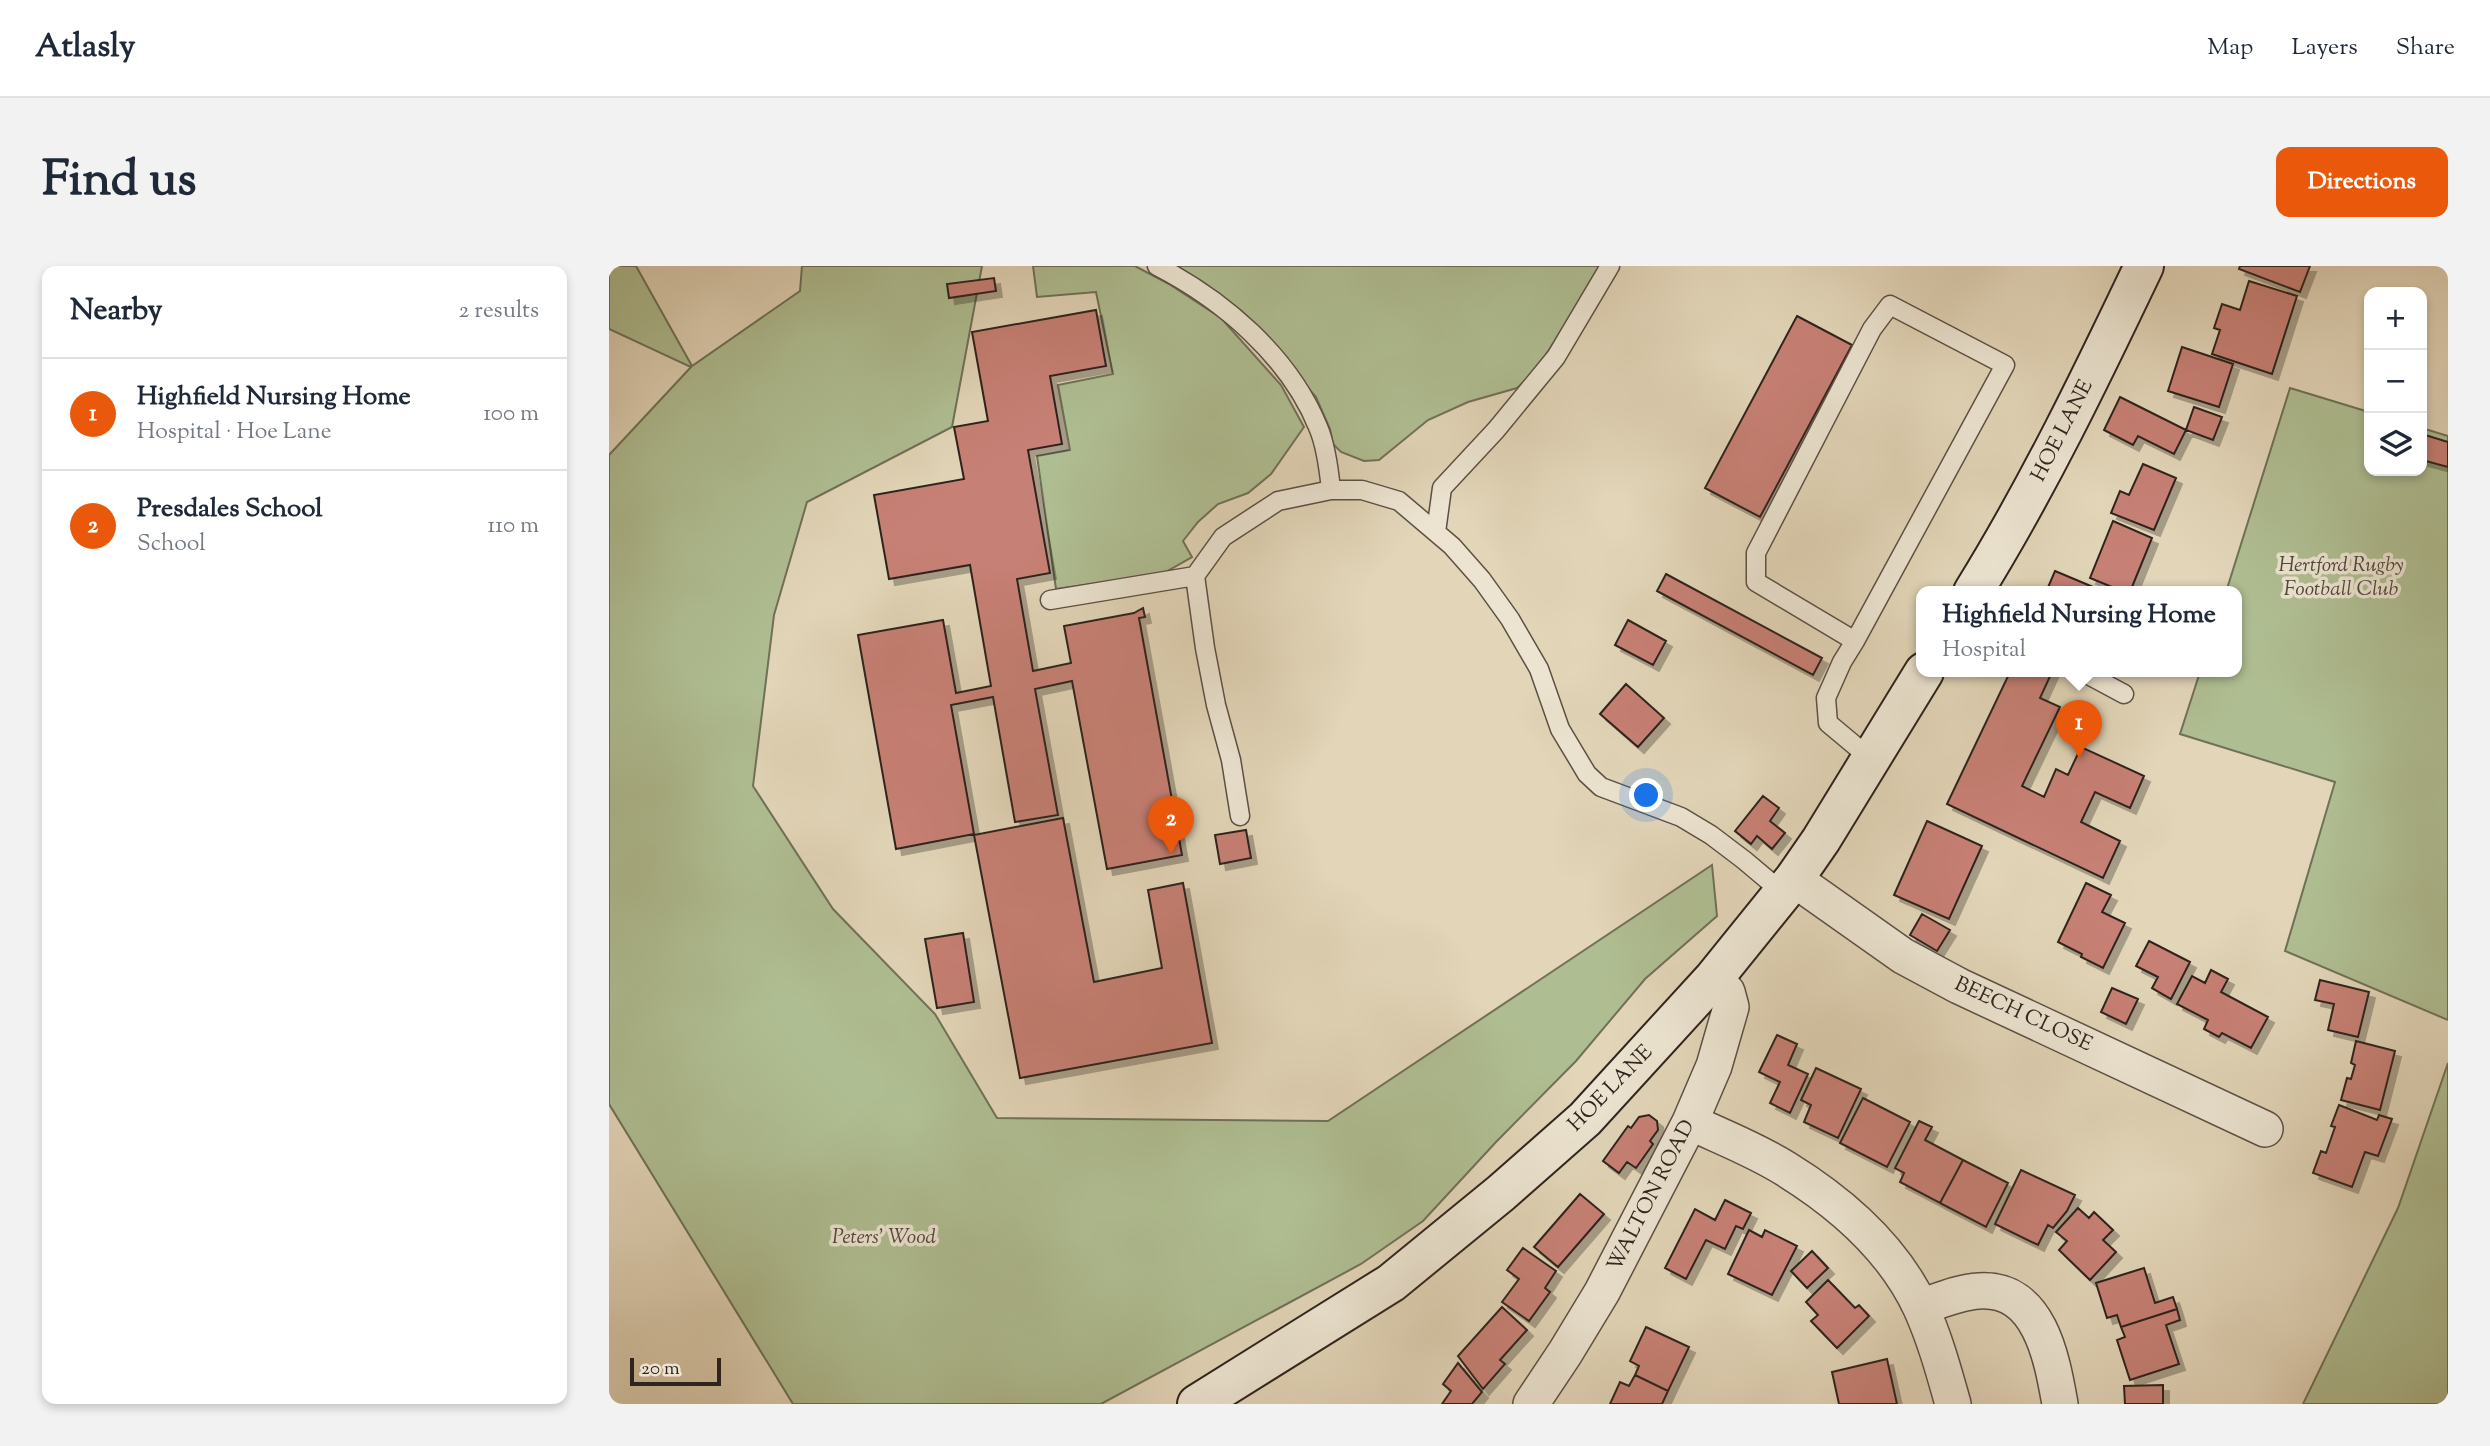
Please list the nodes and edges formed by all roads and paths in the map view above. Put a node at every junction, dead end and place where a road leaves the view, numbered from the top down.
1 (1157, 266) edge
2 (1610, 266) edge
3 (2144, 266) edge
4 (1331, 490) junction
5 (1436, 532) junction
6 (1195, 576) junction
7 (1977, 586) edge
8 (1050, 600) dead end
9 (1855, 641) junction
10 (1921, 677) edge
11 (2092, 677) edge
12 (2123, 694) dead end
13 (1871, 758) junction
14 (1240, 816) dead end
15 (1788, 886) junction
16 (1714, 978) junction
17 (1690, 1122) junction
18 (2265, 1129) dead end
19 (1921, 1307) junction
20 (1197, 1404) edge
21 (1531, 1404) edge
22 (1953, 1404) edge
23 (2060, 1404) edge

1 - 4 lane
2 - 5 lane
3 - 7 street, HOE LANE
4 - 5 lane
4 - 6 lane
5 - 15 lane
6 - 8 lane
6 - 14 lane
9 - 9 lane
9 - 13 lane
10 - 13 street, HOE LANE
11 - 12 lane
13 - 15 street, HOE LANE
15 - 16 street, HOE LANE
15 - 18 street, BEECH CLOSE
16 - 17 street, WALTON ROAD
16 - 20 street, HOE LANE
17 - 19 street
17 - 21 street, WALTON ROAD
19 - 22 street
19 - 23 street

